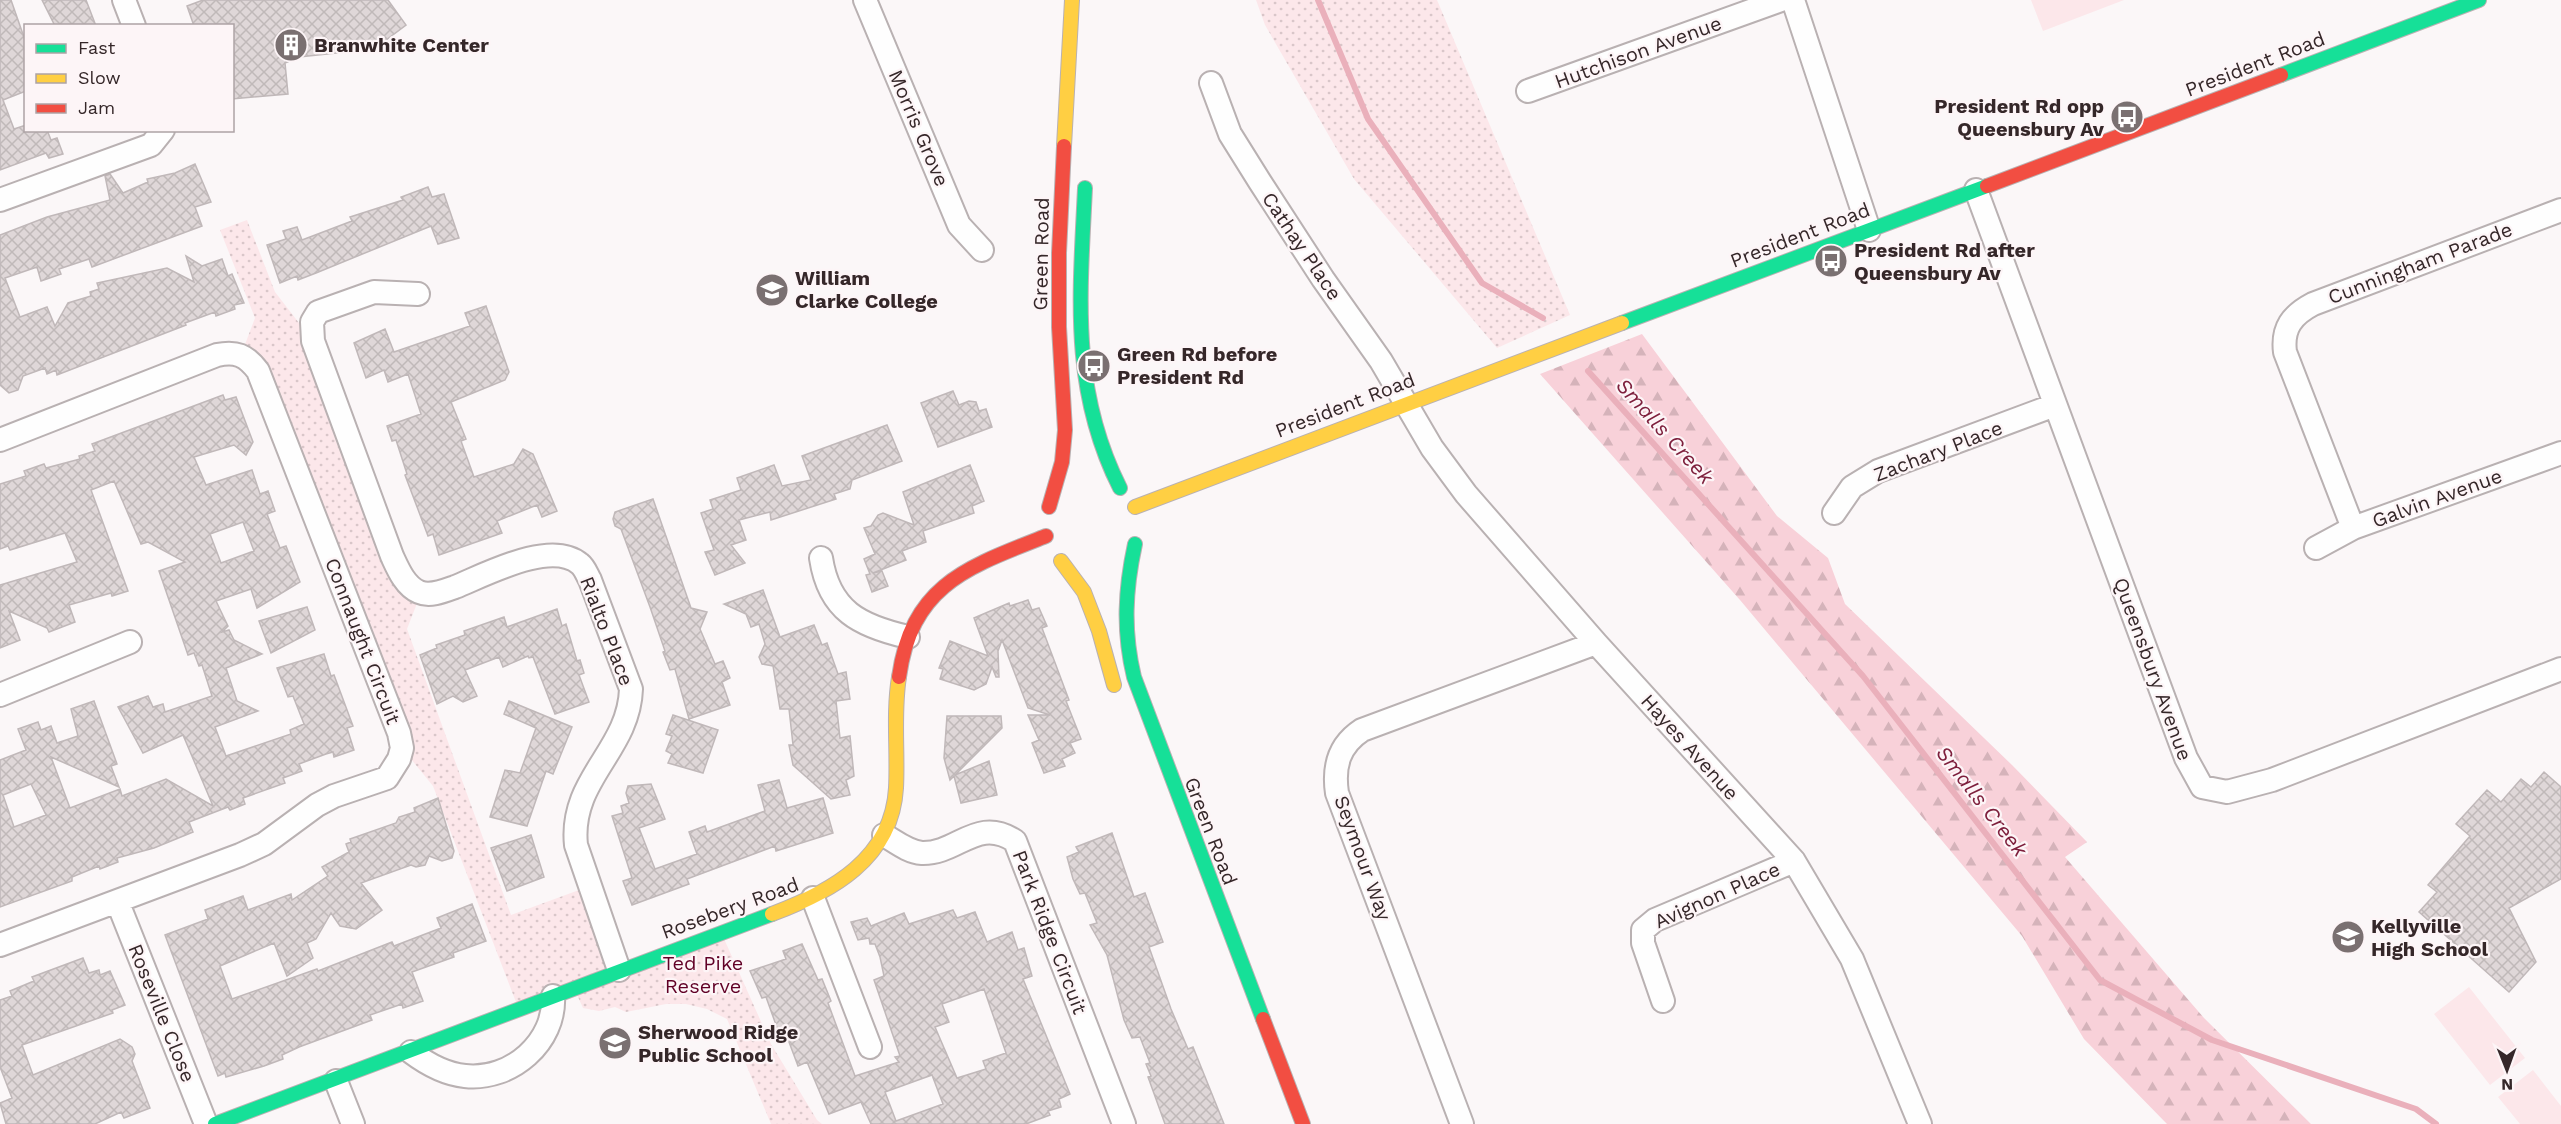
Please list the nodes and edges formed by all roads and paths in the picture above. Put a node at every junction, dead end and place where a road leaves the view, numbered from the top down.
1 (124, 0) edge
2 (865, 0) edge
3 (1072, 0) edge
4 (1781, 0) edge
5 (1793, 0) edge
6 (2480, 0) edge
7 (133, 24) edge
8 (1211, 83) dead end
9 (1528, 91) dead end
10 (162, 132) edge
11 (1086, 173) dead end
12 (1976, 190) junction
13 (0, 200) edge
14 (2561, 210) edge
15 (1869, 230) junction
16 (982, 250) dead end
17 (418, 294) dead end
18 (1407, 402) junction
19 (2055, 405) junction
20 (0, 440) edge
21 (2561, 453) edge
22 (1103, 480) dead end
23 (1075, 483) dead end
24 (1120, 488) junction
25 (1048, 507) junction
26 (1134, 507) junction
27 (1834, 513) dead end
28 (2353, 528) junction
29 (1136, 534) junction
30 (1046, 536) junction
31 (2316, 548) dead end
32 (821, 558) dead end
33 (1061, 561) junction
34 (1119, 561) dead end
35 (1085, 570) dead end
36 (908, 638) junction
37 (130, 642) dead end
38 (1596, 643) junction
39 (2561, 669) edge
40 (0, 695) edge
41 (1118, 698) dead end
42 (884, 835) junction
43 (1794, 861) junction
44 (813, 898) junction
45 (118, 903) junction
46 (0, 945) edge
47 (619, 970) junction
48 (553, 996) junction
49 (1662, 1001) dead end
50 (870, 1047) dead end
51 (411, 1052) junction
52 (336, 1081) junction
53 (1121, 1123) edge
54 (207, 1124) edge
55 (215, 1124) edge
56 (353, 1124) edge
57 (1303, 1124) edge
58 (1462, 1124) edge
59 (1920, 1124) edge

1 - 7 street
2 - 16 street, Morris Grove
3 - 25 street, Green Road
4 - 9 street, Hutchison Avenue
5 - 15 street
6 - 12 street, President Road
8 - 18 street, Cathay Place
10 - 13 street
11 - 24 street, Green Road
12 - 15 street, President Road
12 - 19 street, Queensbury Avenue
14 - 28 street, Cunningham Parade
15 - 18 street, President Road
17 - 47 street, Rialto Place
18 - 26 street, President Road
18 - 38 street, Hayes Avenue
19 - 27 street, Zachary Place
19 - 39 street, Queensbury Avenue
20 - 45 street, Connaught Circuit
21 - 28 street, Galvin Avenue
22 - 24 street
23 - 25 street
24 - 26 street, Green Road
25 - 30 street, Green Road
26 - 29 street
28 - 31 street, Galvin Avenue
29 - 34 street
29 - 57 street, Green Road
30 - 33 street
30 - 36 street, Rosebery Road
32 - 36 street
33 - 35 street
33 - 41 street
36 - 42 street, Rosebery Road
37 - 40 street
38 - 43 street, Hayes Avenue
38 - 58 street, Seymour Way
42 - 44 street, Rosebery Road
42 - 53 street, Park Ridge Circuit
43 - 49 street, Avignon Place
43 - 59 street, Hayes Avenue
44 - 47 street, Rosebery Road
44 - 50 street
45 - 46 street, Connaught Circuit
45 - 54 street, Roseville Close
47 - 48 street, Rosebery Road
48 - 51 street, Rosebery Road
48 - 51 street
51 - 52 street, Rosebery Road
52 - 55 street, Rosebery Road
52 - 56 street

